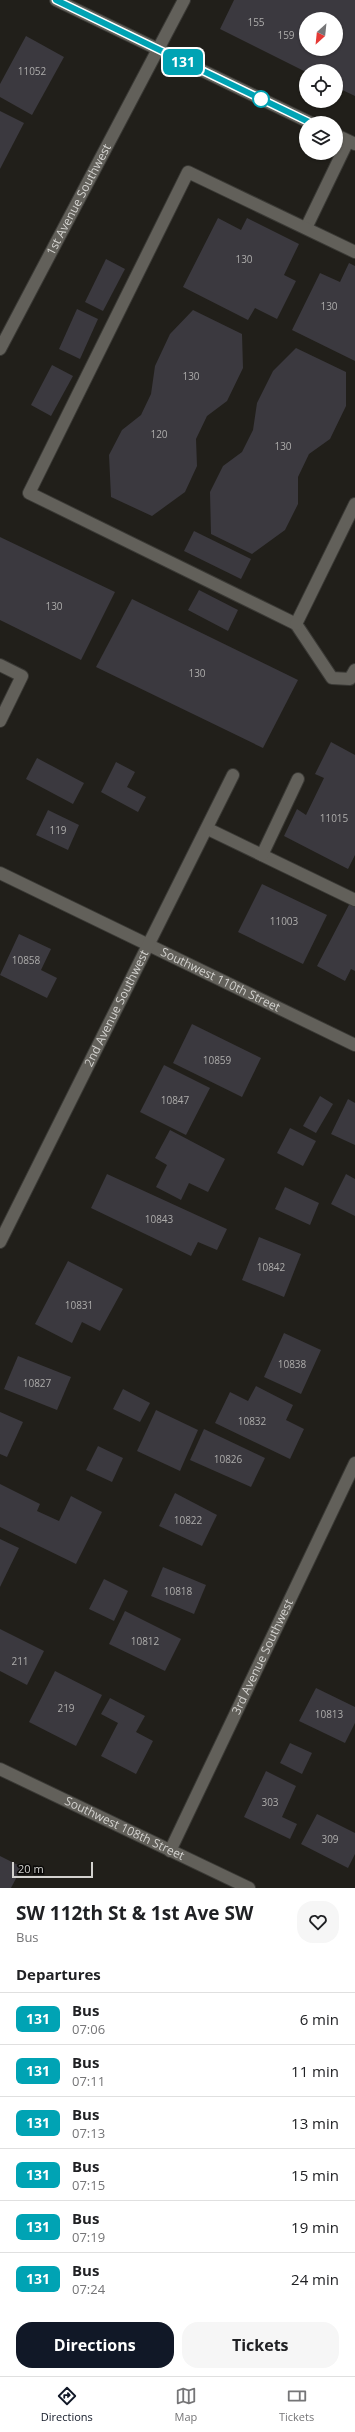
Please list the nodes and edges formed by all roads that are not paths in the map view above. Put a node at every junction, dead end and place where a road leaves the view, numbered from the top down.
1 (56, 0) edge
2 (184, 0) edge
3 (157, 49) junction
4 (299, 117) edge
5 (343, 138) edge
6 (352, 143) edge
7 (306, 228) junction
8 (355, 252) edge
9 (0, 349) edge
10 (355, 504) edge
11 (296, 624) junction
12 (0, 665) edge
13 (355, 670) edge
14 (0, 721) edge
15 (233, 775) dead end
16 (298, 778) dead end
17 (208, 829) junction
18 (262, 855) junction
19 (0, 873) edge
20 (355, 900) edge
21 (147, 944) junction
22 (355, 1045) edge
23 (0, 1242) edge
24 (355, 1463) edge
25 (0, 1769) edge
26 (170, 1850) junction
27 (227, 1883) edge
28 (249, 1888) edge

1 - 3 street
2 - 3 street, 1st Avenue Southwest
3 - 4 street
3 - 9 street, 1st Avenue Southwest
5 - 6 street
6 - 7 street
7 - 8 street
7 - 11 street
10 - 11 street
11 - 13 street
12 - 14 street
15 - 17 street, 2nd Avenue Southwest
16 - 18 street
17 - 18 street
17 - 21 street, 2nd Avenue Southwest
18 - 20 street
19 - 21 street, Southwest 110th Street
21 - 22 street, Southwest 110th Street
21 - 23 street, 2nd Avenue Southwest
24 - 26 street, 3rd Avenue Southwest
25 - 26 street, Southwest 108th Street
26 - 27 street, Southwest 108th Street
27 - 28 street, Southwest 108th Street

